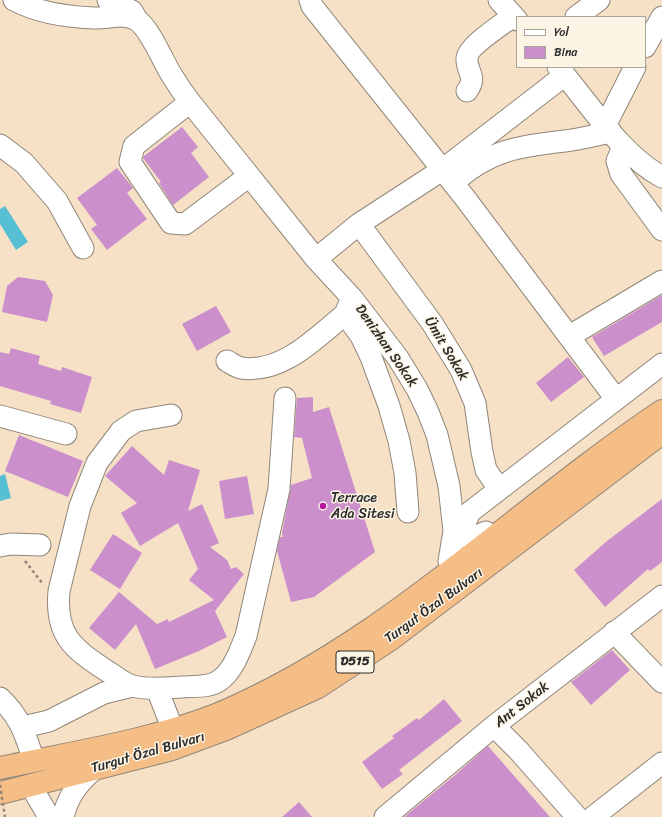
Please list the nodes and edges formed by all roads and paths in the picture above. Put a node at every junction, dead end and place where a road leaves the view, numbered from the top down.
1 (14, 0) edge
2 (108, 0) edge
3 (310, 0) edge
4 (499, 0) edge
5 (599, 0) edge
6 (577, 16) edge
7 (662, 17) edge
8 (515, 18) edge
9 (137, 21) junction
10 (646, 45) edge
11 (635, 68) edge
12 (561, 71) edge
13 (467, 91) dead end
14 (190, 102) junction
15 (613, 134) junction
16 (0, 145) edge
17 (249, 176) junction
18 (447, 176) junction
19 (662, 178) edge
20 (359, 224) junction
21 (662, 230) edge
22 (82, 248) dead end
23 (316, 259) junction
24 (662, 281) edge
25 (349, 306) junction
26 (573, 334) dead end
27 (227, 362) dead end
28 (662, 364) edge
29 (662, 395) edge
30 (285, 398) dead end
31 (616, 399) junction
32 (662, 411) edge
33 (0, 416) edge
34 (171, 416) dead end
35 (662, 433) edge
36 (66, 434) dead end
37 (662, 450) edge
38 (499, 489) junction
39 (408, 512) dead end
40 (454, 531) junction
41 (486, 532) junction
42 (5, 545) edge
43 (40, 545) dead end
44 (449, 561) junction
45 (662, 596) edge
46 (58, 602) junction
47 (382, 622) junction
48 (614, 632) junction
49 (662, 682) edge
50 (132, 686) junction
51 (318, 687) junction
52 (157, 688) junction
53 (0, 698) edge
54 (494, 726) junction
55 (23, 727) junction
56 (173, 730) junction
57 (34, 761) junction
58 (662, 763) edge
59 (0, 768) edge
60 (94, 769) junction
61 (0, 785) edge
62 (31, 786) junction
63 (0, 793) edge
64 (5, 817) edge
65 (49, 817) edge
66 (63, 817) edge
67 (385, 817) edge
68 (577, 817) edge
69 (593, 817) edge

1 - 9 street
2 - 9 street, Denizhan Sokak
3 - 18 street
4 - 8 street
5 - 6 street
7 - 10 street
8 - 13 street
9 - 14 street, Denizhan Sokak
11 - 15 street
12 - 15 street
12 - 18 street
14 - 17 street, Denizhan Sokak
14 - 17 street
15 - 18 street
15 - 19 street
15 - 21 street
16 - 22 street
17 - 23 street, Denizhan Sokak
18 - 20 street
18 - 31 street
20 - 23 street
20 - 38 street, Ümit Sokak
23 - 25 street, Denizhan Sokak
24 - 26 street
25 - 27 street
25 - 39 street
25 - 40 street, Denizhan Sokak
28 - 31 street
29 - 41 highway
30 - 52 street
31 - 38 street
32 - 47 highway, Turgut Özal Bulvarı / D515
33 - 36 street
34 - 46 street
35 - 51 highway, Turgut Özal Bulvarı / D515
37 - 51 highway
38 - 40 street
40 - 41 street
40 - 44 street, Denizhan Sokak
41 - 44 highway
42 - 43 street
42 - 46 path
44 - 47 highway
45 - 48 street, Ant Sokak
46 - 50 street
47 - 56 highway, Turgut Özal Bulvarı / D515
48 - 49 street
48 - 54 street, Ant Sokak
50 - 52 street
50 - 55 street
51 - 60 highway, Turgut Özal Bulvarı / D515
52 - 56 street
53 - 55 street
54 - 67 street, Ant Sokak
54 - 68 street
55 - 57 street
56 - 57 highway, Turgut Özal Bulvarı / D515
57 - 59 highway, Turgut Özal Bulvarı / D515
58 - 69 street
60 - 62 highway, Turgut Özal Bulvarı / D515
60 - 66 street
61 - 64 path, bridge
62 - 63 highway, Turgut Özal Bulvarı / D515
62 - 65 street

